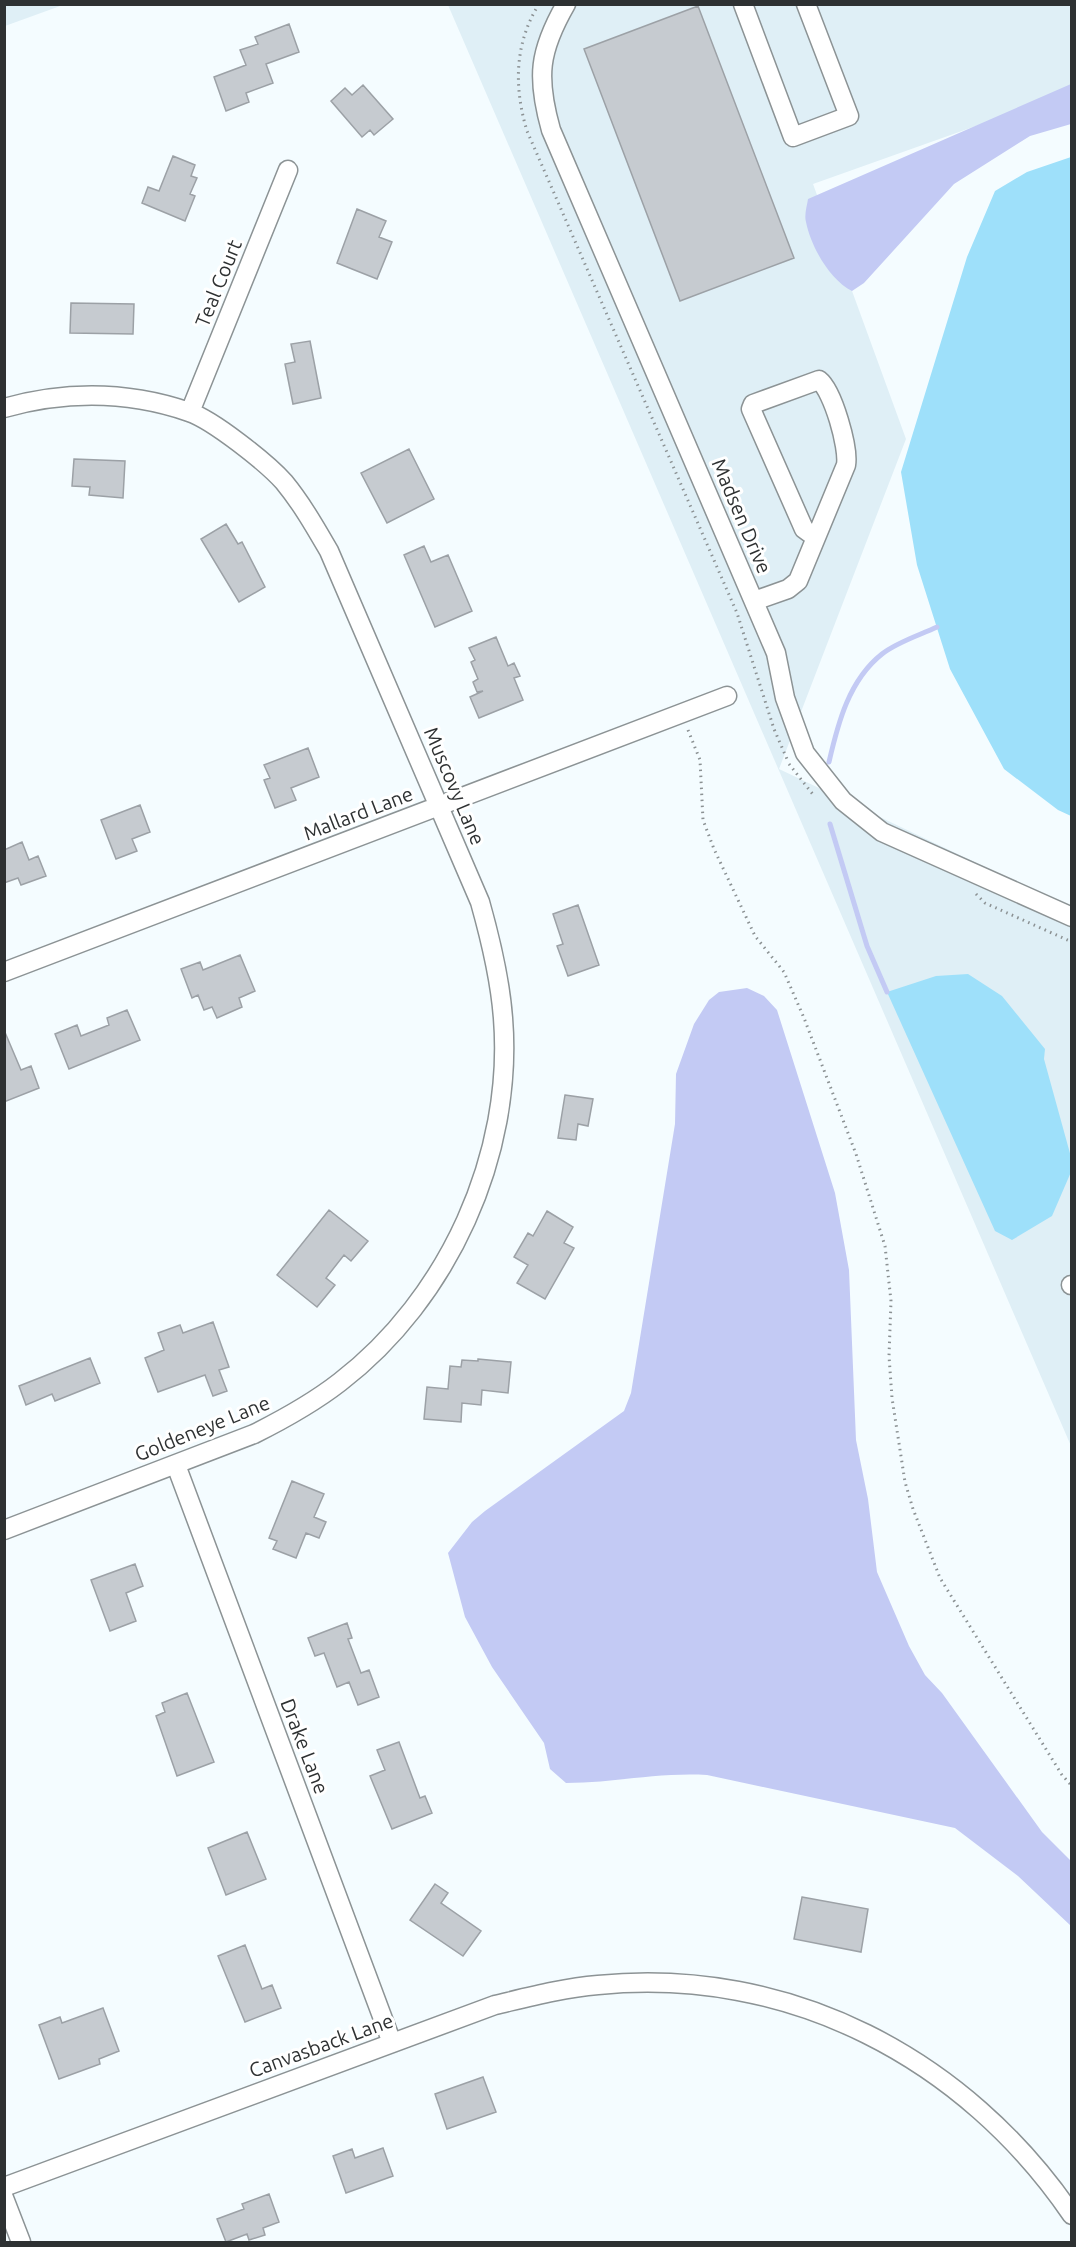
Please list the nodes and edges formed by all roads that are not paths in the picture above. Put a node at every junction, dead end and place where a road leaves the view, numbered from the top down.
1 (566, 4) edge
2 (743, 4) edge
3 (806, 4) edge
4 (288, 170) dead end
5 (4, 408) edge
6 (190, 412) junction
7 (815, 537) junction
8 (754, 601) junction
9 (728, 696) dead end
10 (439, 806) junction
11 (1071, 917) edge
12 (4, 972) edge
13 (457, 1242) joint
14 (176, 1465) junction
15 (4, 1530) edge
16 (392, 2043) junction
17 (4, 2187) edge
18 (4, 2198) edge
19 (1071, 2215) edge
20 (21, 2242) edge

1 - 8 street, Madsen Drive
2 - 3 street
4 - 6 street, Teal Court
5 - 6 street
6 - 10 street, Muscovy Lane
7 - 7 street
7 - 8 street
8 - 11 street, Madsen Drive
9 - 10 street, Mallard Lane
10 - 12 street, Mallard Lane
10 - 13 street, Muscovy Lane
13 - 14 street, Goldeneye Lane
14 - 15 street, Goldeneye Lane
14 - 16 street, Drake Lane
16 - 17 street, Canvasback Lane
16 - 19 street, Canvasback Lane
18 - 20 street

